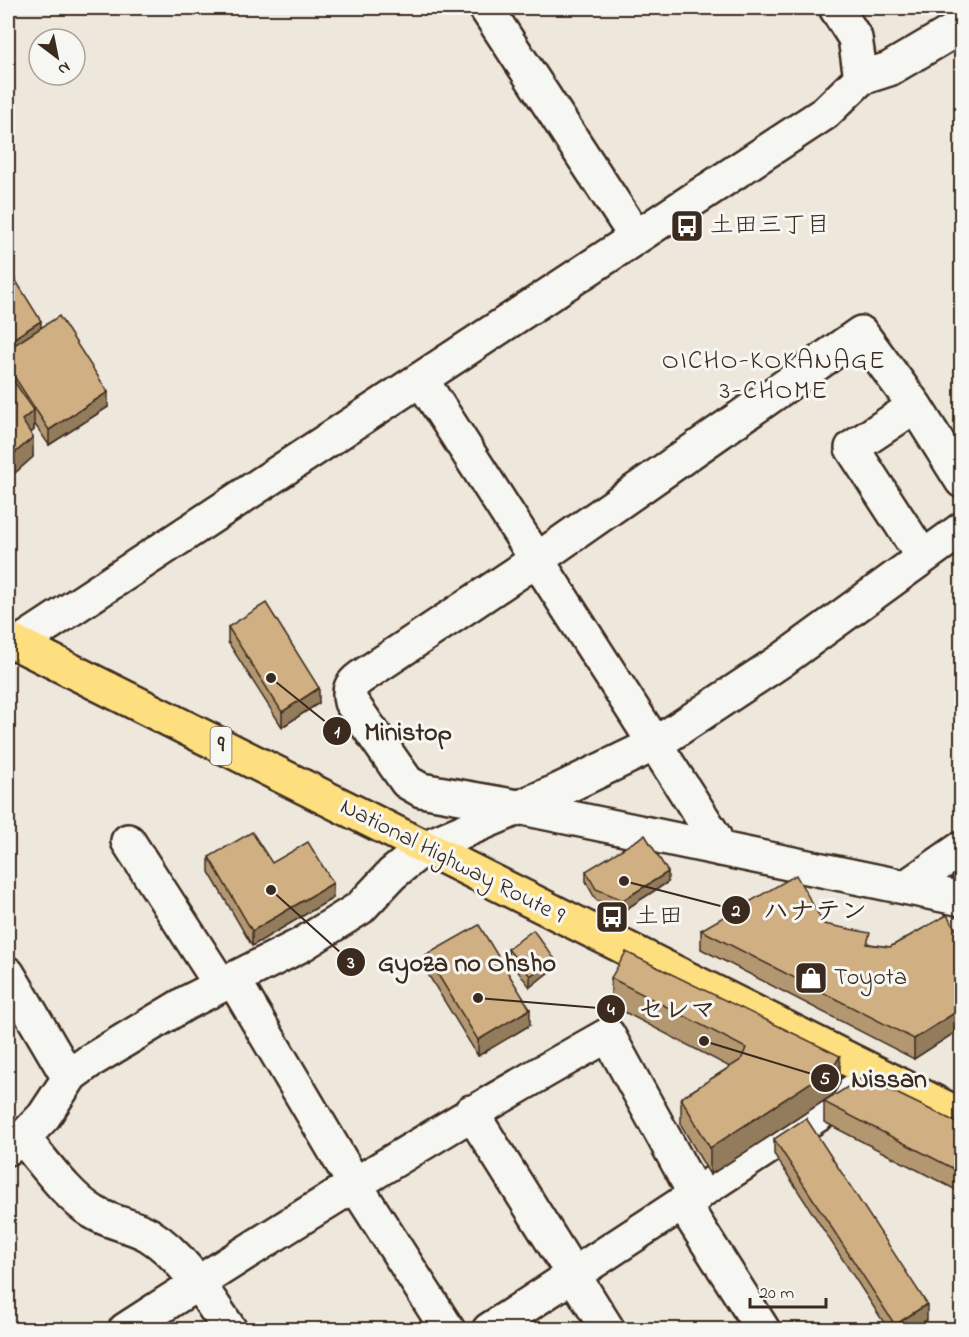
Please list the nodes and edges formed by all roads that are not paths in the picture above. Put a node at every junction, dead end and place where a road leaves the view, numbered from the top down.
1 (486, 8) edge
2 (836, 8) edge
3 (962, 26) edge
4 (861, 78) junction
5 (636, 237) junction
6 (421, 379) junction
7 (915, 406) junction
8 (962, 481) edge
9 (962, 529) edge
10 (922, 556) junction
11 (538, 559) junction
12 (13, 641) edge
13 (657, 743) junction
14 (518, 807) junction
15 (128, 841) dead end
16 (424, 848) junction
17 (962, 848) edge
18 (719, 849) junction
19 (906, 886) junction
20 (962, 899) edge
21 (8, 974) edge
22 (227, 982) junction
23 (871, 1070) junction
24 (71, 1075) junction
25 (471, 1112) junction
26 (962, 1116) edge
27 (15, 1143) edge
28 (354, 1182) junction
29 (690, 1200) junction
30 (574, 1277) junction
31 (197, 1283) junction
32 (125, 1329) edge
33 (230, 1329) edge
34 (448, 1329) edge
35 (489, 1329) edge
36 (608, 1329) edge
37 (763, 1329) edge

1 - 5 street
2 - 4 street
3 - 4 street
4 - 5 street
5 - 6 street
6 - 11 street
6 - 12 street
7 - 8 street
7 - 10 street
7 - 11 street
9 - 10 street
10 - 13 street
11 - 13 street
11 - 14 street
12 - 16 highway, National Highway Route 9 / 9
13 - 14 street
13 - 18 street
14 - 16 street
14 - 18 street
15 - 22 street
16 - 22 street
16 - 23 highway, National Highway Route 9 / 9
17 - 19 street
18 - 19 street
19 - 20 street
21 - 24 street
22 - 24 street
22 - 28 street
23 - 26 highway, National Highway Route 9 / 9
23 - 29 street
24 - 27 street
25 - 28 street
25 - 29 street
25 - 30 street
27 - 31 street
28 - 31 street
28 - 34 street
29 - 30 street
29 - 37 street
30 - 35 street
30 - 36 street
31 - 32 street
31 - 33 street

